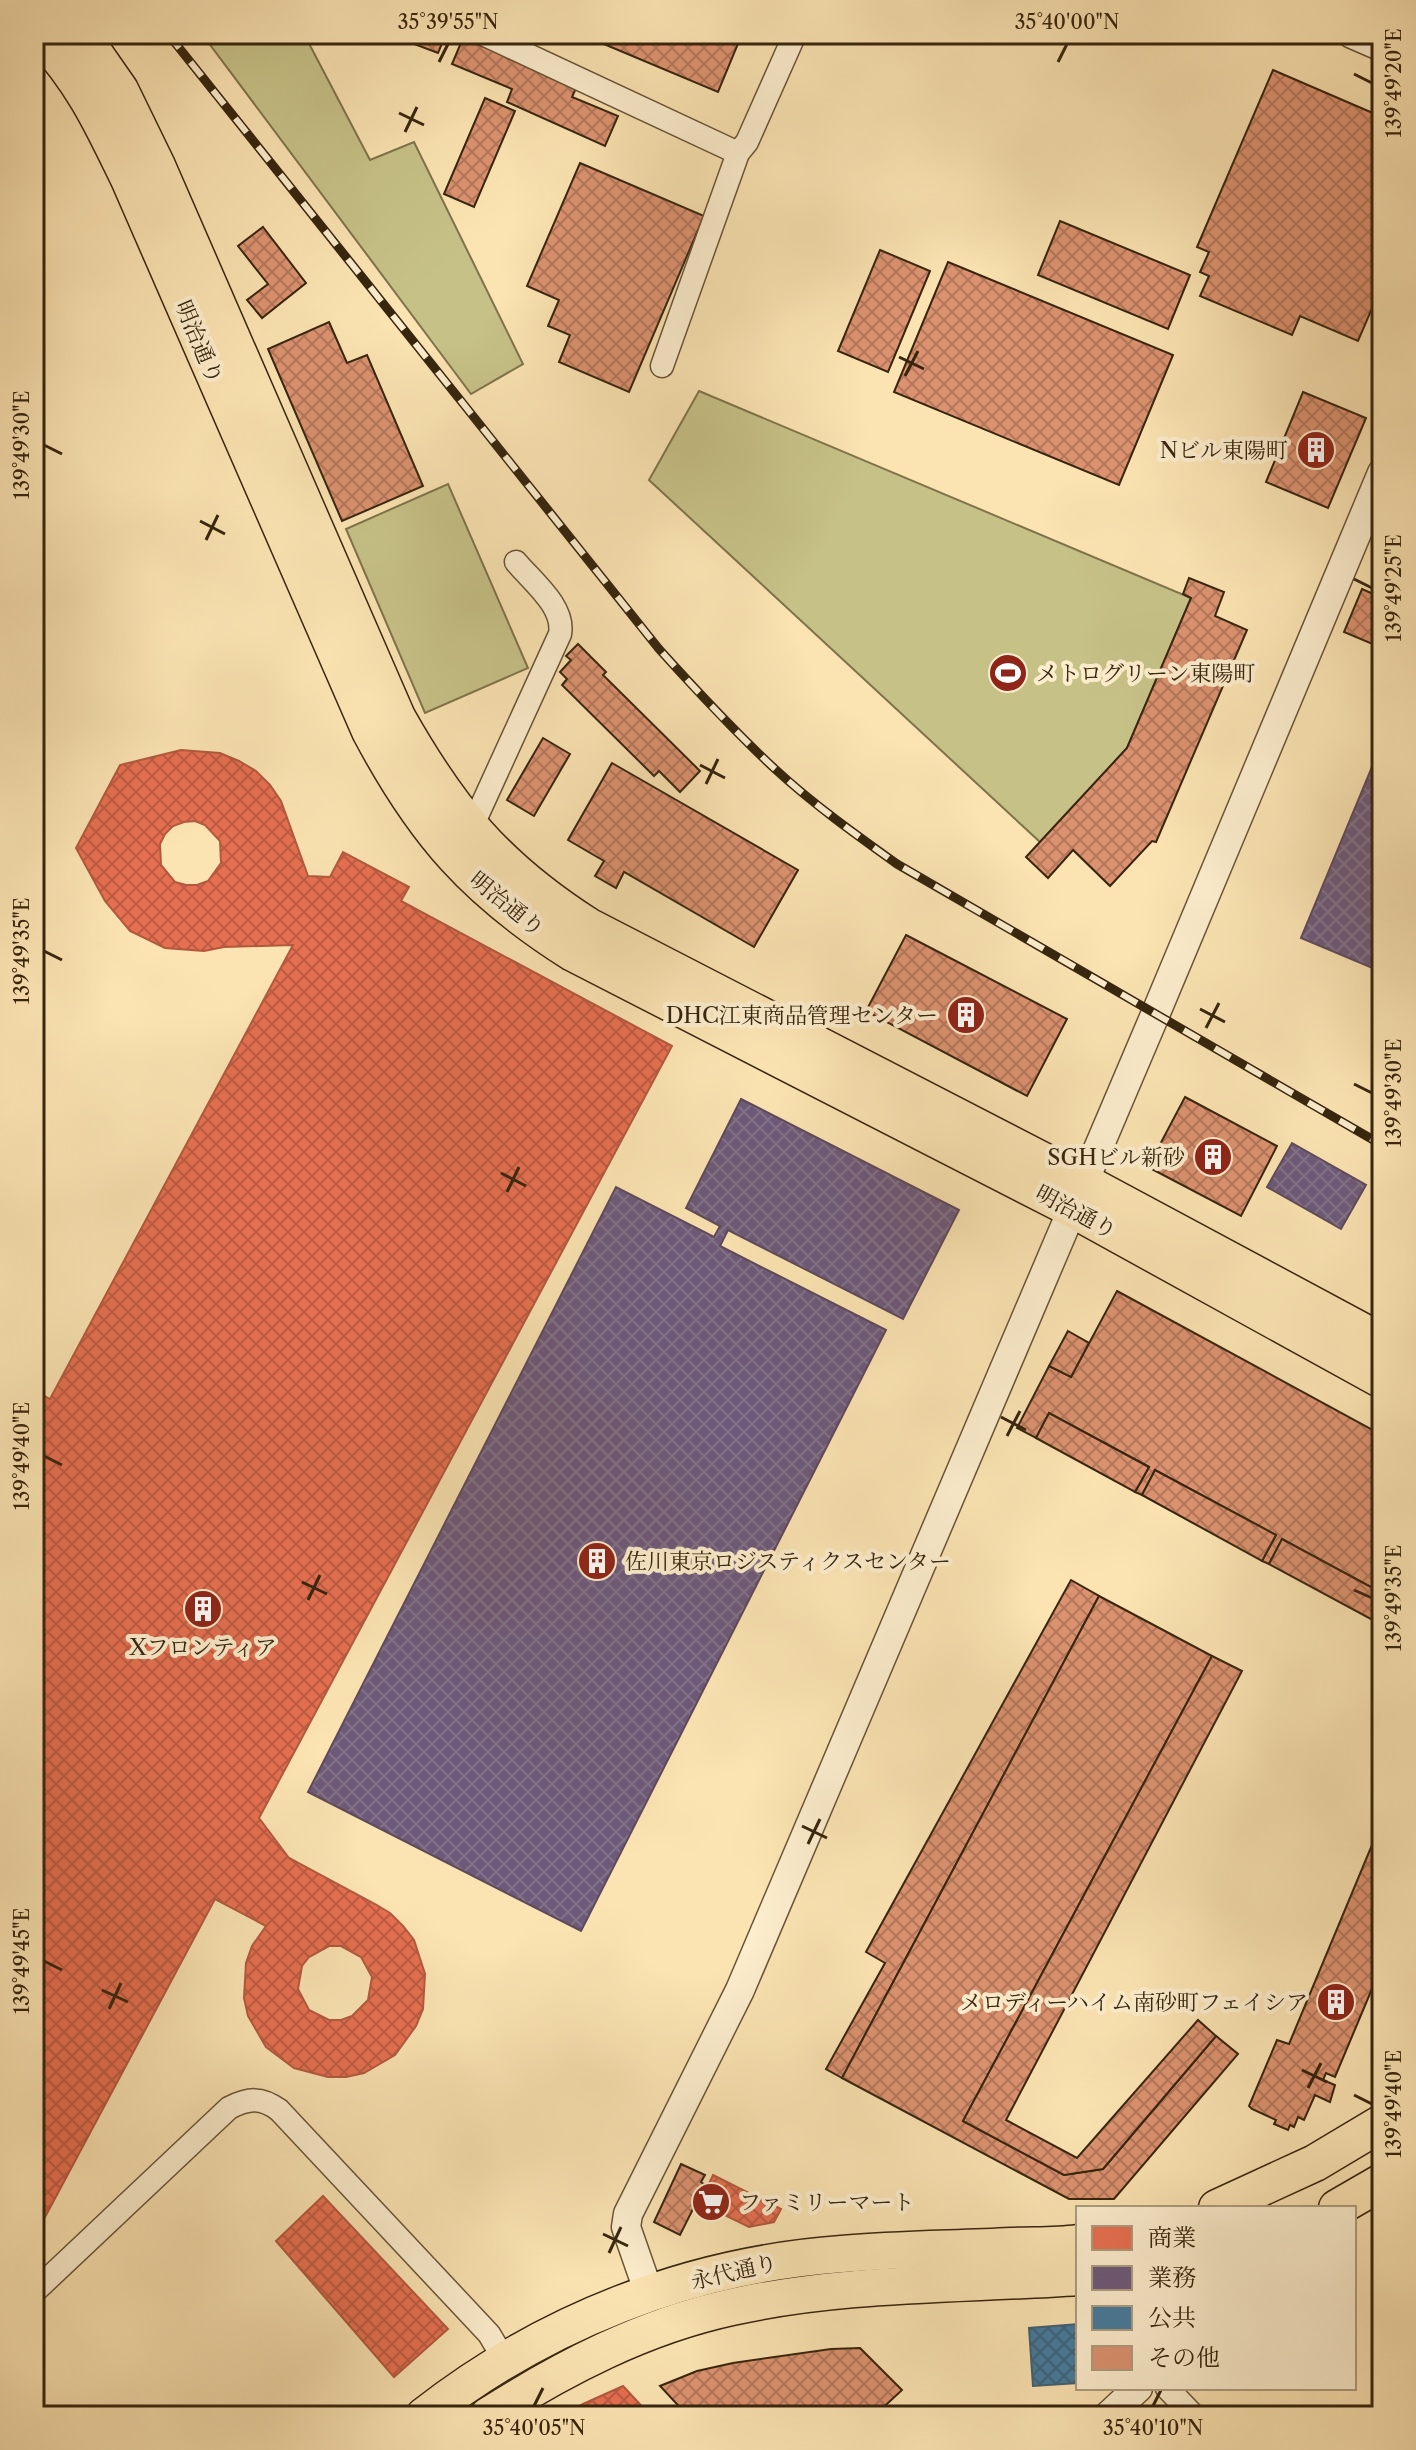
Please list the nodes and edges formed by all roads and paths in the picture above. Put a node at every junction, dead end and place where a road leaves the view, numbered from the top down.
1 (39, 34) edge
2 (81, 34) edge
3 (483, 34) edge
4 (795, 34) edge
5 (1352, 34) edge
6 (1382, 47) edge
7 (738, 153) junction
8 (662, 366) dead end
9 (1382, 473) edge
10 (516, 562) dead end
11 (471, 829) junction
12 (1078, 1196) junction
13 (1382, 1342) edge
14 (1382, 1380) edge
15 (1382, 2123) edge
16 (1379, 2190) edge
17 (1221, 2206) edge
18 (1342, 2206) edge
19 (1076, 2243) edge
20 (1076, 2277) edge
21 (34, 2292) edge
22 (649, 2293) junction
23 (504, 2359) junction
24 (1136, 2390) edge
25 (1169, 2390) edge
26 (424, 2416) edge
27 (488, 2416) edge
28 (1108, 2416) edge
29 (1194, 2416) edge

1 - 12 main road, 明治通り
2 - 11 main road, 明治通り
3 - 7 street
4 - 7 street
5 - 6 street
7 - 8 street
9 - 12 street
10 - 11 street
11 - 12 main road, 明治通り
12 - 13 main road, 明治通り
12 - 14 main road, 明治通り
12 - 22 street
15 - 17 main road
16 - 18 main road
19 - 22 main road, 永代通り
20 - 27 main road, 永代通り
21 - 23 street
22 - 23 main road, 永代通り
23 - 26 main road, 永代通り
24 - 28 street
25 - 29 street

